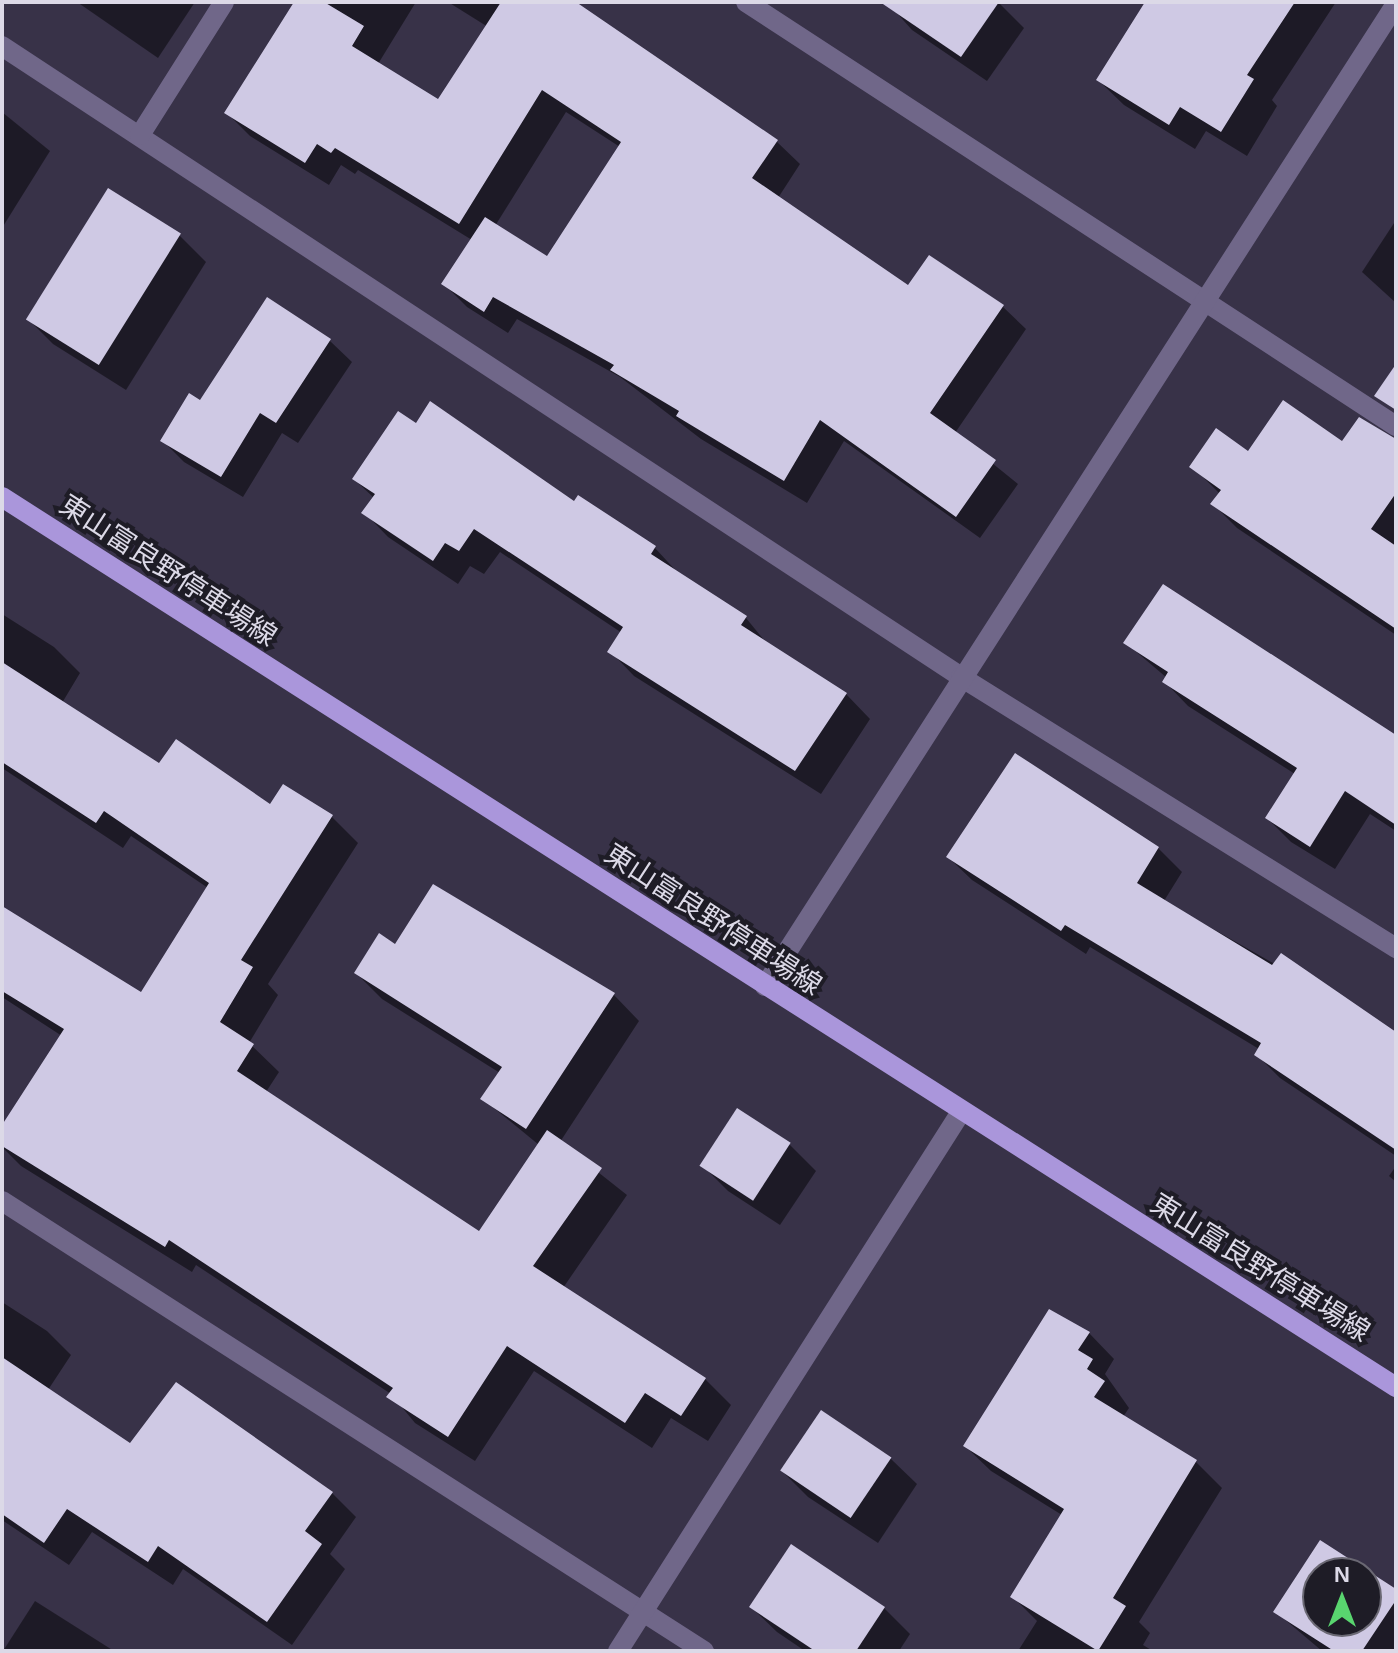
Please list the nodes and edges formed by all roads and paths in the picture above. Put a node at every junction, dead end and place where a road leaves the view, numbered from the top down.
1 (224, 2) edge
2 (746, 2) edge
3 (1396, 4) edge
4 (2, 46) edge
5 (140, 135) junction
6 (1205, 303) junction
7 (1396, 426) edge
8 (2, 497) edge
9 (961, 677) junction
10 (1396, 948) edge
11 (765, 986) junction
12 (961, 1112) junction
13 (2, 1201) edge
14 (1396, 1387) edge
15 (643, 1612) junction
16 (618, 1651) edge
17 (704, 1651) edge

1 - 5 street
2 - 6 street
3 - 6 street
4 - 5 street
5 - 9 street
6 - 7 street
6 - 9 street
8 - 11 main road, 東山富良野停車場線
9 - 10 street
9 - 11 street
11 - 12 main road, 東山富良野停車場線
12 - 14 main road, 東山富良野停車場線
12 - 15 street
13 - 15 street
15 - 16 street
15 - 17 street

